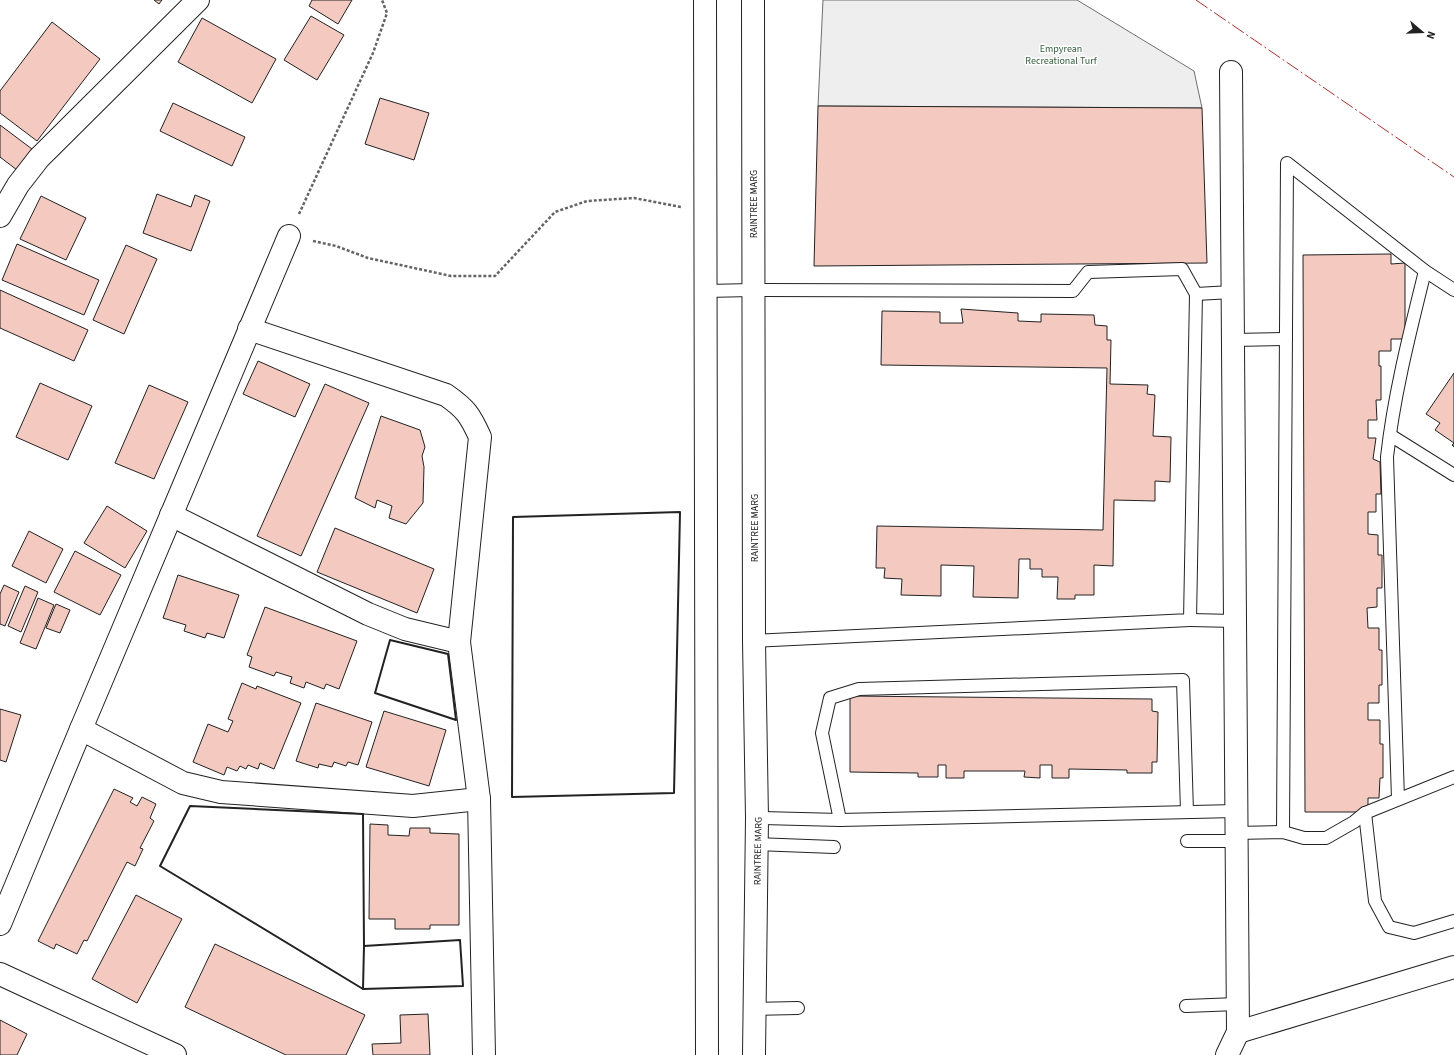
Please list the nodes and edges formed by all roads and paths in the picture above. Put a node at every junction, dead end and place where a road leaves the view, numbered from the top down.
1 (198, 0) edge
2 (382, 0) edge
3 (705, 0) edge
4 (753, 0) edge
5 (1230, 72) dead end
6 (705, 211) junction
7 (0, 216) edge
8 (289, 236) junction
9 (1425, 271) junction
10 (753, 290) junction
11 (1454, 290) edge
12 (705, 291) junction
13 (1232, 292) junction
14 (1196, 294) junction
15 (249, 329) junction
16 (1286, 339) junction
17 (1233, 340) junction
18 (1390, 435) junction
19 (1454, 475) edge
20 (171, 515) junction
21 (1190, 620) junction
22 (1235, 621) junction
23 (754, 640) junction
24 (459, 642) junction
25 (81, 729) junction
26 (1454, 778) edge
27 (1398, 799) junction
28 (479, 800) junction
29 (1236, 811) junction
30 (1187, 812) junction
31 (1365, 813) junction
32 (757, 818) junction
33 (840, 820) junction
34 (1283, 832) junction
35 (1236, 836) junction
36 (1187, 842) dead end
37 (757, 844) junction
38 (834, 847) dead end
39 (1454, 921) edge
40 (0, 924) edge
41 (1454, 967) edge
42 (0, 974) edge
43 (1237, 1004) junction
44 (1186, 1006) dead end
45 (798, 1008) dead end
46 (755, 1009) junction
47 (1238, 1032) junction
48 (173, 1054) edge
49 (484, 1055) edge
50 (707, 1055) edge
51 (754, 1055) edge
52 (1228, 1055) edge

1 - 7 street
2 - 8 path
3 - 6 street
4 - 10 street, RAINTREE MARG
5 - 13 street
6 - 8 path
6 - 12 street
8 - 15 street
9 - 11 lane
9 - 16 lane
9 - 18 lane
10 - 12 lane
10 - 14 lane
10 - 23 street, RAINTREE MARG
12 - 50 street
13 - 14 lane
13 - 17 street
14 - 21 lane
15 - 20 street
15 - 24 street
16 - 17 lane
16 - 34 lane
17 - 22 street
18 - 19 lane
18 - 27 lane
20 - 24 street
20 - 25 street
21 - 22 lane
21 - 23 lane
22 - 29 street
23 - 32 street, RAINTREE MARG
24 - 28 street
25 - 28 street
25 - 40 street
26 - 27 lane
27 - 31 lane
28 - 49 street
29 - 30 lane
29 - 35 street
30 - 33 lane
30 - 33 lane
31 - 34 lane
31 - 39 lane
32 - 33 lane
32 - 37 street, RAINTREE MARG
34 - 35 lane
35 - 36 lane
35 - 43 street
37 - 38 lane
37 - 46 street, RAINTREE MARG
41 - 47 street
42 - 48 street
43 - 44 lane
43 - 47 street
45 - 46 lane
46 - 51 street, RAINTREE MARG
47 - 52 street

